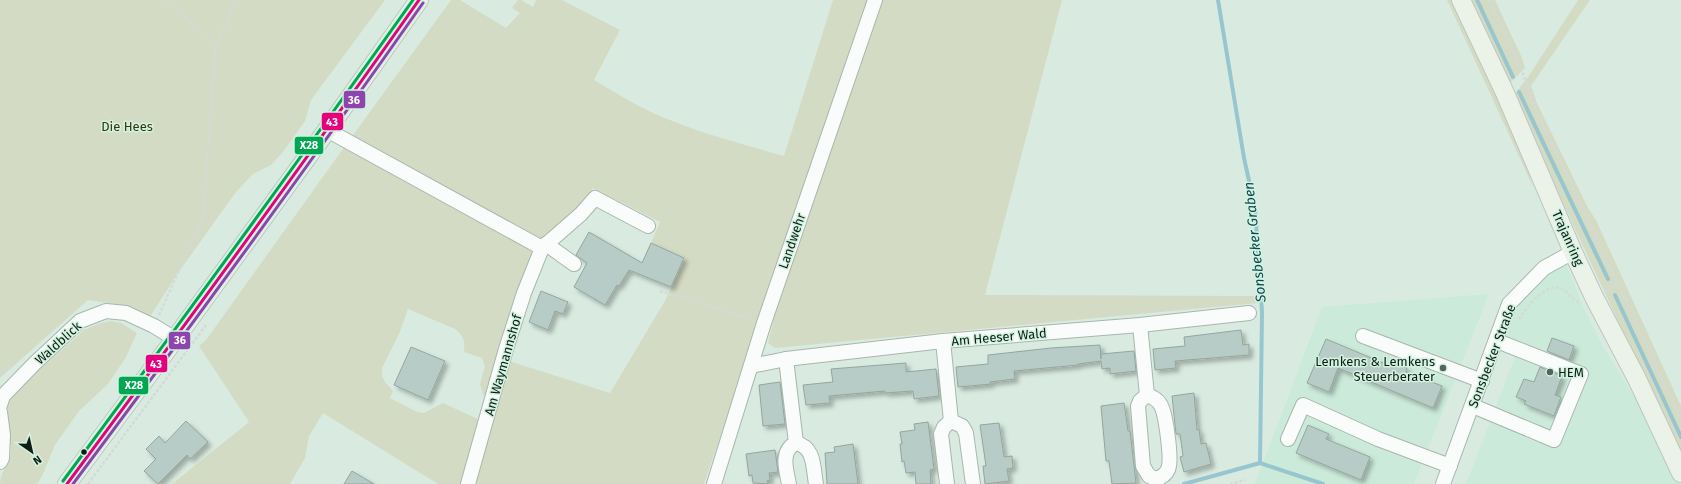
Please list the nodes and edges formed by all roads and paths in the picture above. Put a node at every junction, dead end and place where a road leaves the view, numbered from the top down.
1 (164, 0) edge
2 (237, 0) edge
3 (419, 0) edge
4 (875, 0) edge
5 (1461, 0) edge
6 (1489, 0) edge
7 (216, 44) junction
8 (327, 130) junction
9 (648, 226) dead end
10 (544, 246) junction
11 (1573, 252) junction
12 (574, 264) dead end
13 (660, 291) dead end
14 (1594, 297) junction
15 (1249, 313) dead end
16 (1516, 322) dead end
17 (764, 323) junction
18 (1140, 325) junction
19 (154, 326) junction
20 (1363, 336) dead end
21 (175, 339) junction
22 (943, 341) junction
23 (1496, 341) junction
24 (786, 359) junction
25 (751, 366) junction
26 (1482, 381) junction
27 (1147, 395) junction
28 (0, 405) edge
29 (1473, 406) junction
30 (0, 412) edge
31 (1681, 420) edge
32 (951, 421) junction
33 (1288, 439) dead end
34 (796, 443) junction
35 (0, 462) edge
36 (1450, 466) junction
37 (1681, 473) edge
38 (1246, 480) dead end
39 (1156, 481) edge
40 (67, 484) edge
41 (468, 484) edge
42 (714, 484) edge
43 (789, 484) edge
44 (816, 484) edge
45 (947, 484) edge
46 (973, 484) edge
47 (1230, 484) edge
48 (1443, 484) edge

1 - 7 path
2 - 7 path
3 - 8 main road
4 - 17 street, Landwehr
5 - 11 main road, Trajanring
6 - 31 path
7 - 19 path
8 - 10 street
8 - 21 main road
9 - 10 street
10 - 12 street
10 - 41 street, Am Waymannshof
11 - 14 main road, Trajanring
11 - 23 street, Sonsbecker Straße
13 - 17 path
14 - 16 path
14 - 37 main road, Trajanring
15 - 18 street, Am Heeser Wald
17 - 25 street, Landwehr
18 - 22 street, Am Heeser Wald
18 - 27 street
19 - 21 street, Waldblick
19 - 28 street, Waldblick
20 - 26 street
21 - 40 main road
22 - 24 street, Am Heeser Wald
22 - 32 street
23 - 26 street, Sonsbecker Straße
23 - 29 street
24 - 25 street, Am Heeser Wald
24 - 34 street
25 - 42 street, Landwehr
26 - 29 street, Sonsbecker Straße
27 - 39 street
27 - 39 street
29 - 36 street, Sonsbecker Straße
30 - 35 street
32 - 45 street
32 - 46 street
33 - 36 street
34 - 43 street
34 - 44 street
36 - 48 street, Sonsbecker Straße
38 - 47 path

